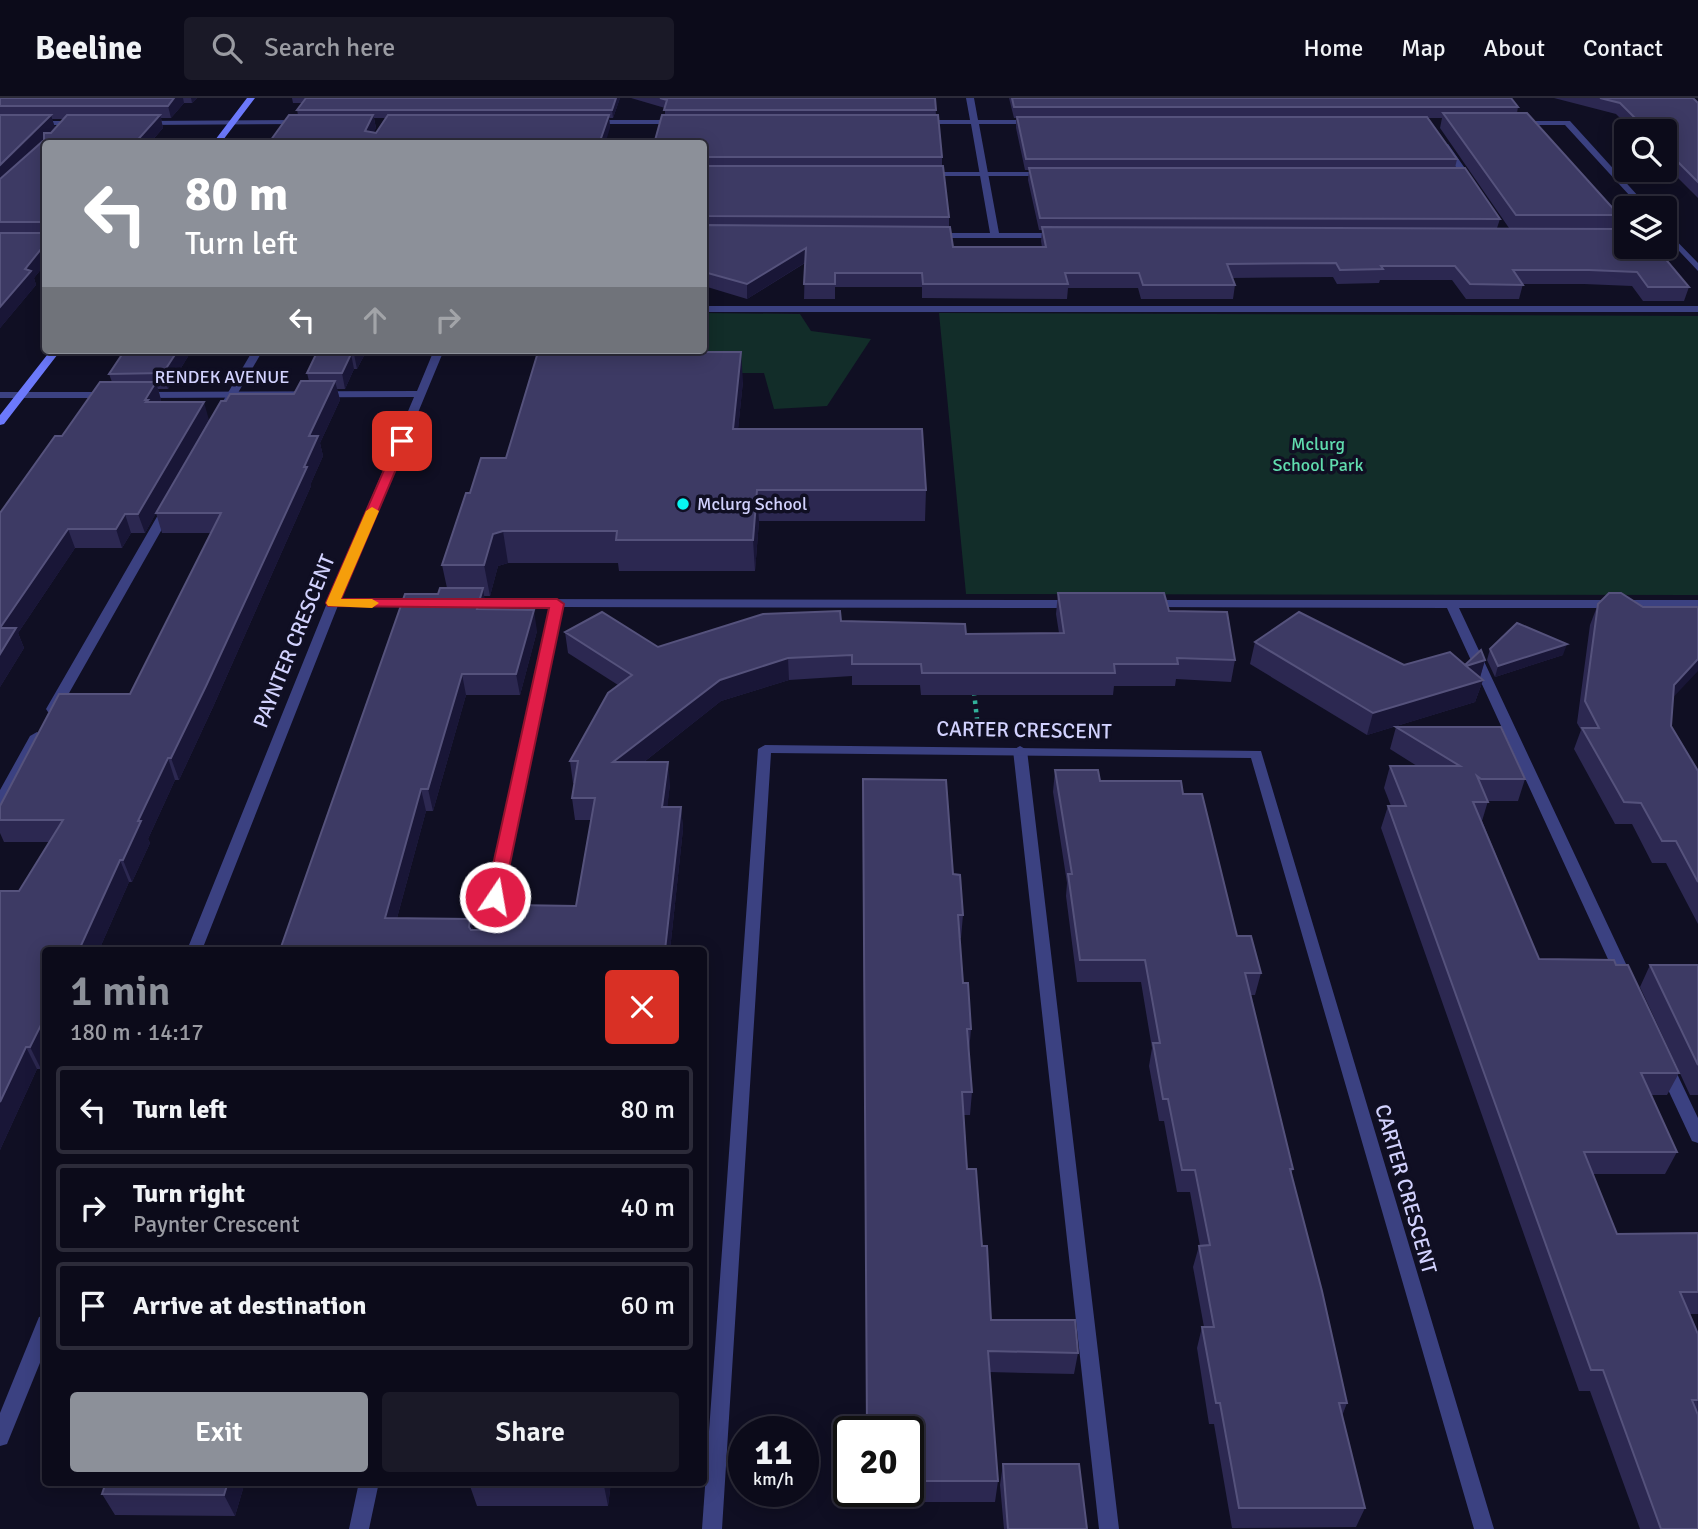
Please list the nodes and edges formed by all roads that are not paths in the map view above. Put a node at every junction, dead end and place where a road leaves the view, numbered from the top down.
1 (251, 98) edge
2 (970, 98) edge
3 (232, 122) junction
4 (316, 122) edge
5 (577, 122) edge
6 (687, 122) edge
7 (906, 122) edge
8 (974, 122) junction
9 (1043, 122) edge
10 (0, 123) edge
11 (82, 123) edge
12 (136, 123) edge
13 (1512, 123) edge
14 (1436, 133) edge
15 (219, 140) edge
16 (917, 174) edge
17 (984, 174) junction
18 (1053, 174) edge
19 (1452, 175) edge
20 (1466, 175) junction
21 (1480, 195) edge
22 (1634, 196) edge
23 (926, 236) edge
24 (995, 236) junction
25 (1070, 236) edge
26 (1677, 246) edge
27 (1698, 268) edge
28 (707, 309) edge
29 (1698, 309) edge
30 (53, 354) edge
31 (256, 354) edge
32 (437, 354) edge
33 (232, 394) junction
34 (422, 394) junction
35 (0, 395) edge
36 (21, 395) junction
37 (219, 418) edge
38 (0, 422) edge
39 (171, 502) edge
40 (333, 603) junction
41 (557, 604) junction
42 (1090, 604) edge
43 (1131, 604) edge
44 (1451, 604) junction
45 (1698, 604) edge
46 (48, 718) edge
47 (41, 730) edge
48 (1020, 750) junction
49 (0, 802) edge
50 (195, 947) edge
51 (484, 947) edge
52 (1633, 997) edge
53 (1657, 1048) edge
54 (1698, 1136) edge
55 (42, 1333) edge
56 (0, 1437) edge
57 (368, 1486) edge
58 (359, 1529) edge
59 (712, 1529) edge
60 (1108, 1529) edge
61 (1484, 1529) edge

1 - 3 street
2 - 8 street
3 - 4 street
3 - 12 street
3 - 15 street
5 - 6 street
7 - 8 street
8 - 9 street
8 - 17 street
10 - 11 street
13 - 22 street
14 - 20 street
16 - 17 street
17 - 18 street
17 - 24 street
19 - 20 street
20 - 21 street
23 - 24 street
24 - 25 street
26 - 27 street
28 - 29 street
30 - 36 street
31 - 33 street
32 - 34 street, PAYNTER CRESCENT
33 - 34 street, RENDEK AVENUE
33 - 36 street, RENDEK AVENUE
33 - 37 street
34 - 40 street, PAYNTER CRESCENT
35 - 36 street, RENDEK AVENUE
36 - 38 street
39 - 46 street
40 - 41 street
40 - 50 street, PAYNTER CRESCENT
41 - 42 street
41 - 51 street
43 - 44 street
44 - 45 street
44 - 52 street
47 - 49 street
48 - 59 street, CARTER CRESCENT
48 - 60 street
48 - 61 street, CARTER CRESCENT
53 - 54 street
55 - 56 street
57 - 58 street

